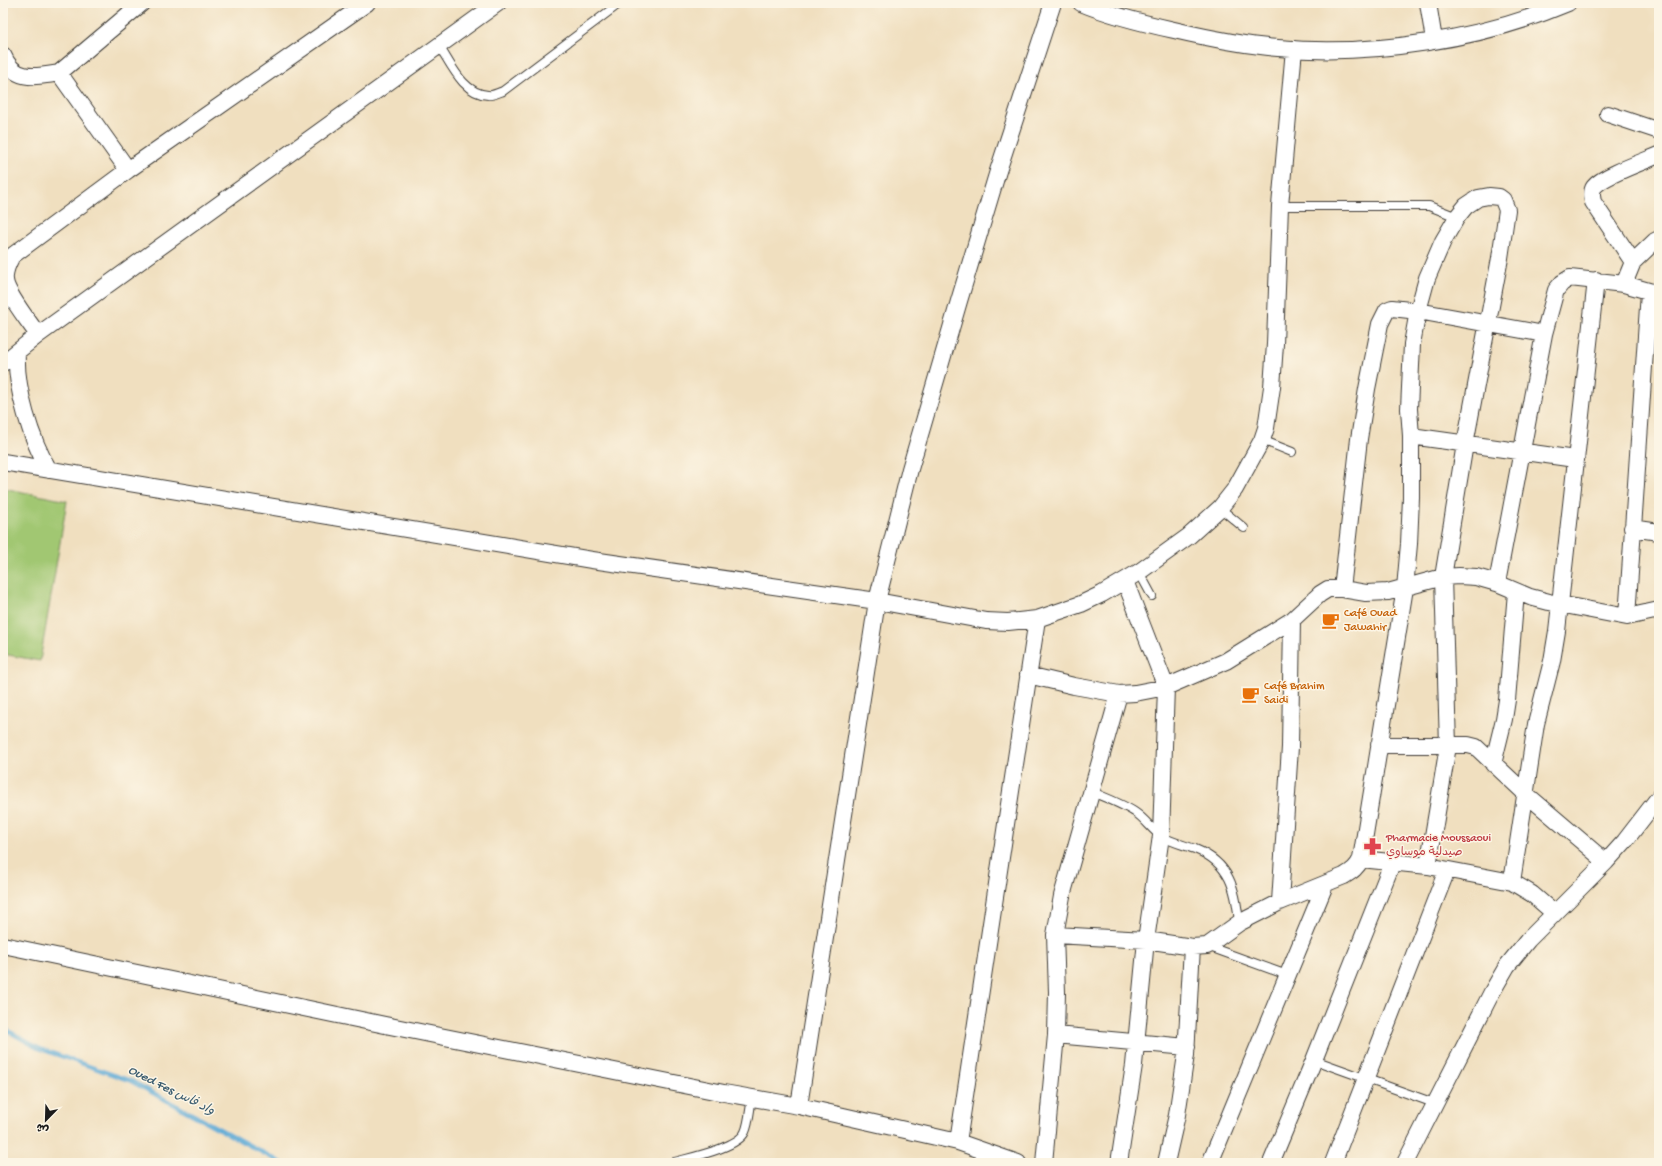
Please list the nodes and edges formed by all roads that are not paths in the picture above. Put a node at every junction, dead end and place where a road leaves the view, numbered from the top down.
1 (142, 3) edge
2 (367, 3) edge
3 (498, 3) edge
4 (620, 3) edge
5 (1053, 3) edge
6 (1081, 3) edge
7 (1428, 3) edge
8 (1568, 3) edge
9 (1434, 40) junction
10 (439, 46) junction
11 (1294, 49) junction
12 (3, 55) edge
13 (59, 73) junction
14 (1608, 114) dead end
15 (1659, 131) edge
16 (1659, 155) edge
17 (128, 170) junction
18 (1280, 206) junction
19 (1457, 218) junction
20 (1659, 239) edge
21 (1633, 262) junction
22 (1596, 280) junction
23 (1624, 284) junction
24 (1654, 293) edge
25 (1418, 311) junction
26 (1486, 324) junction
27 (1544, 334) junction
28 (38, 336) junction
29 (16, 353) junction
30 (3, 363) edge
31 (1411, 436) junction
32 (1262, 440) junction
33 (1465, 444) junction
34 (1292, 452) dead end
35 (1520, 452) junction
36 (1575, 459) junction
37 (3, 462) edge
38 (49, 470) junction
39 (1220, 508) junction
40 (1244, 528) dead end
41 (1632, 528) junction
42 (1659, 532) edge
43 (1140, 572) junction
44 (1443, 577) junction
45 (1124, 581) junction
46 (1497, 583) junction
47 (1405, 588) junction
48 (1342, 589) junction
49 (1516, 592) junction
50 (1152, 596) dead end
51 (877, 601) junction
52 (1559, 604) junction
53 (1659, 610) edge
54 (1627, 617) junction
55 (1037, 619) junction
56 (1292, 620) junction
57 (1028, 675) junction
58 (1166, 687) junction
59 (1119, 694) junction
60 (1379, 745) junction
61 (1448, 746) junction
62 (1493, 764) junction
63 (1092, 792) junction
64 (1526, 794) junction
65 (1659, 798) edge
66 (1161, 836) junction
67 (1361, 859) junction
68 (1392, 861) junction
69 (1606, 862) junction
70 (1428, 866) junction
71 (1447, 870) junction
72 (1512, 882) junction
73 (1325, 885) junction
74 (1280, 902) junction
75 (1554, 913) junction
76 (1238, 923) junction
77 (1055, 935) junction
78 (1146, 940) junction
79 (3, 945) edge
80 (1200, 946) junction
81 (1287, 975) junction
82 (1056, 1036) junction
83 (1137, 1041) junction
84 (1187, 1047) junction
85 (1314, 1060) junction
86 (1366, 1078) junction
87 (752, 1098) junction
88 (1434, 1103) junction
89 (799, 1106) junction
90 (958, 1142) junction
91 (671, 1163) edge
92 (1018, 1163) edge
93 (1044, 1163) edge
94 (1119, 1163) edge
95 (1166, 1163) edge
96 (1210, 1163) edge
97 (1271, 1163) edge
98 (1333, 1163) edge
99 (1405, 1163) edge

1 - 13 street
2 - 17 street
3 - 10 street
4 - 10 lane
5 - 51 street
6 - 11 street
7 - 9 street
8 - 9 street
9 - 11 street
10 - 28 street
11 - 18 street
12 - 13 street
13 - 17 street
14 - 15 street
16 - 21 street
17 - 28 street
18 - 19 lane
18 - 32 street
19 - 25 street
19 - 26 street
20 - 21 street
21 - 23 street
22 - 23 street
22 - 27 street
22 - 36 street
23 - 24 street
24 - 41 street
25 - 26 street
25 - 31 street
25 - 48 street
26 - 27 street
26 - 33 street
27 - 35 street
28 - 29 street
29 - 30 street
29 - 38 street
31 - 33 street
31 - 47 street
32 - 34 lane
32 - 39 street
33 - 35 street
33 - 44 street
35 - 36 street
35 - 46 street
36 - 52 street
37 - 38 street
38 - 51 street
39 - 40 lane
39 - 43 street
41 - 42 street
41 - 54 street
43 - 45 street
43 - 50 lane
44 - 46 street
44 - 47 street
44 - 61 street
45 - 55 street
45 - 58 street
46 - 49 street
47 - 48 street
47 - 60 street
48 - 56 street
49 - 52 street
49 - 62 street
51 - 55 street
51 - 89 street
52 - 54 street
52 - 64 street
53 - 54 street
55 - 57 street
56 - 58 street
56 - 74 street
57 - 59 street
57 - 90 street
58 - 59 street
58 - 66 street
59 - 63 street
60 - 61 street
60 - 67 street
61 - 62 street
61 - 70 street
62 - 64 street
63 - 66 lane
63 - 77 street
64 - 69 street
64 - 72 street
65 - 69 street
66 - 76 lane
66 - 78 street
67 - 68 street
67 - 73 street
68 - 70 street
68 - 85 street
69 - 75 street
70 - 71 street
71 - 72 street
71 - 86 street
72 - 75 street
73 - 74 street
73 - 81 street
74 - 76 street
75 - 88 street
76 - 80 street
77 - 78 street
77 - 82 street
78 - 80 street
78 - 83 street
79 - 87 street
80 - 81 lane
80 - 84 street
81 - 96 street
82 - 83 street
82 - 93 street
83 - 84 street
83 - 94 street
84 - 95 street
85 - 86 lane
85 - 97 street
86 - 88 lane
86 - 98 street
87 - 89 street
87 - 91 lane
88 - 99 street
89 - 90 street
90 - 92 street

